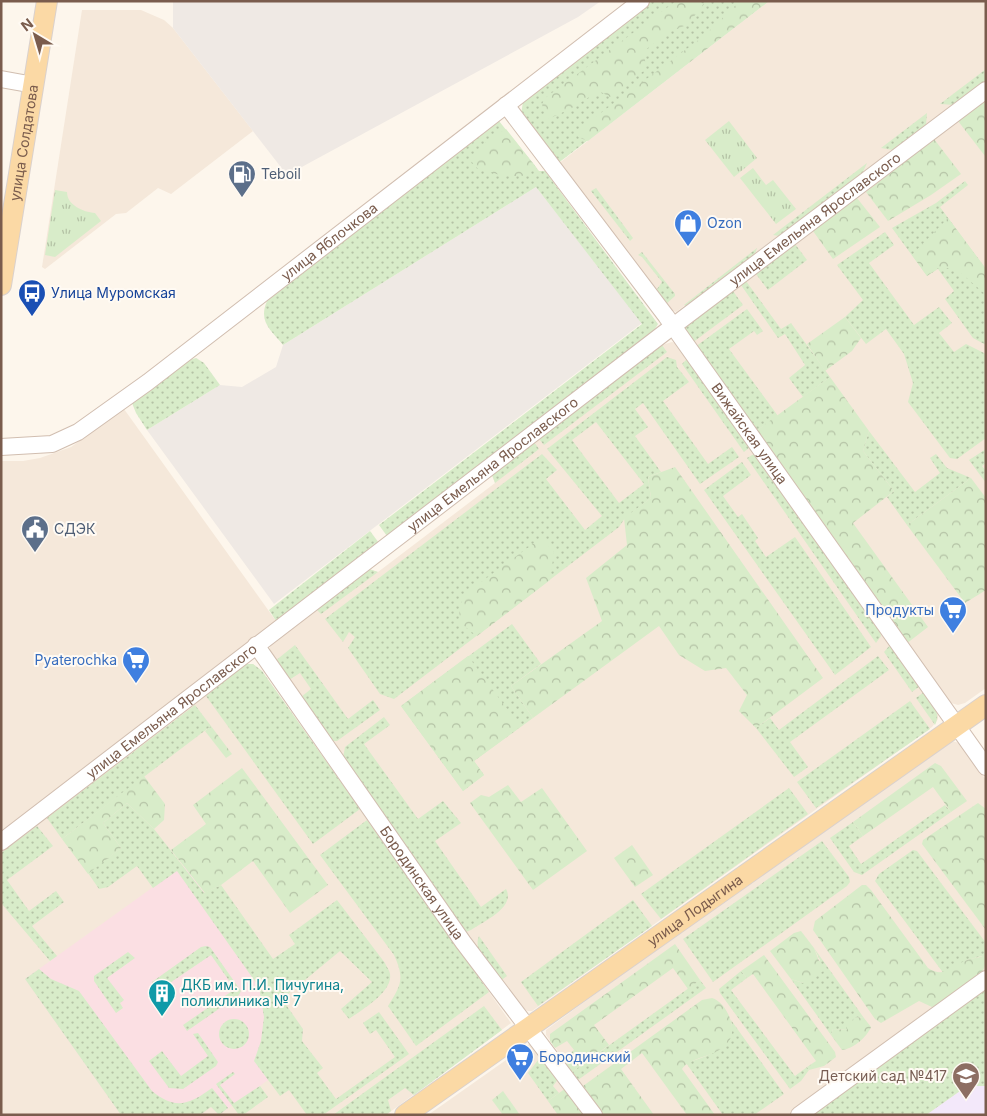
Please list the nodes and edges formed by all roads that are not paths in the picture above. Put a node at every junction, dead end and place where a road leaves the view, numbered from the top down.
1 (47, 1) edge
2 (641, 1) edge
3 (1, 79) edge
4 (34, 85) junction
5 (986, 90) edge
6 (506, 105) junction
7 (1, 285) edge
8 (673, 326) junction
9 (1, 447) edge
10 (256, 646) junction
11 (986, 705) edge
12 (956, 726) junction
13 (986, 767) edge
14 (1, 842) edge
15 (986, 979) edge
16 (527, 1028) junction
17 (405, 1115) edge
18 (594, 1115) edge
19 (799, 1115) edge

1 - 4 main road, улица Солдатова
2 - 6 street, улица Яблочкова
3 - 4 street
4 - 7 main road, улица Солдатова
5 - 8 street, улица Емельяна Ярославского
6 - 8 street, Вижайская улица
6 - 9 street, улица Яблочкова
8 - 10 street, улица Емельяна Ярославского
8 - 12 street, Вижайская улица
10 - 14 street, улица Емельяна Ярославского
10 - 16 street, Бородинская улица
11 - 12 main road, улица Лодыгина
12 - 13 street, Вижайская улица
12 - 16 main road, улица Лодыгина
15 - 19 street
16 - 17 main road, улица Лодыгина
16 - 18 street, Бородинская улица

